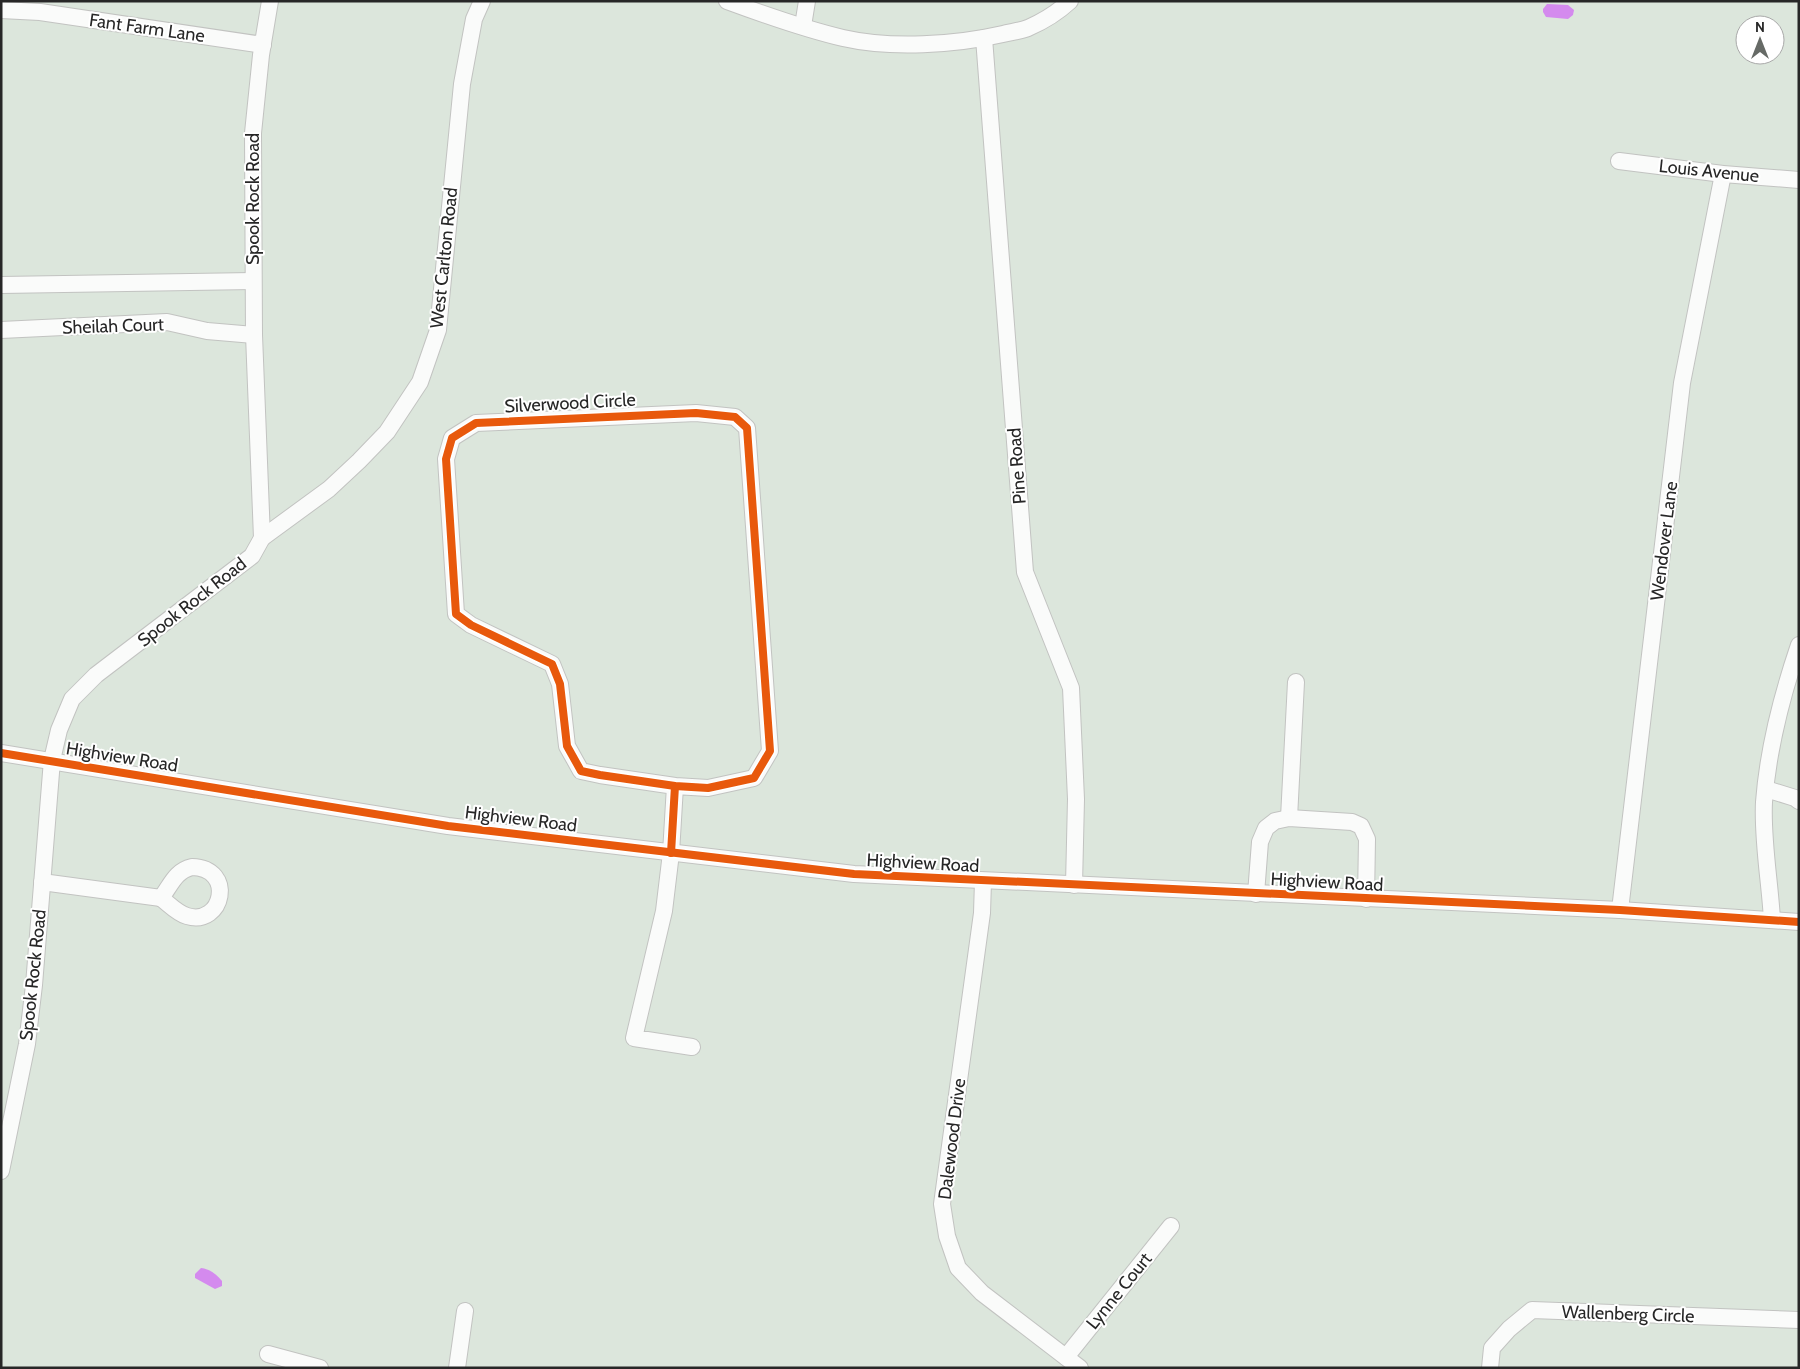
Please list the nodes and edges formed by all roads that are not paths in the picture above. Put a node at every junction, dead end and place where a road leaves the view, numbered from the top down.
1 (270, 1) edge
2 (482, 1) edge
3 (727, 1) edge
4 (807, 1) edge
5 (1070, 1) edge
6 (1, 10) edge
7 (803, 26) junction
8 (984, 38) junction
9 (263, 45) junction
10 (1619, 160) dead end
11 (1723, 174) junction
12 (1799, 180) edge
13 (253, 281) junction
14 (1, 285) edge
15 (1, 330) edge
16 (254, 334) junction
17 (262, 538) junction
18 (1799, 645) edge
19 (1296, 682) dead end
20 (1, 753) edge
21 (52, 760) junction
22 (675, 786) junction
23 (1766, 789) junction
24 (1799, 801) edge
25 (1288, 818) junction
26 (671, 852) junction
27 (983, 881) junction
28 (42, 882) junction
29 (1074, 885) junction
30 (1256, 894) junction
31 (161, 898) dead end
32 (1366, 899) junction
33 (1620, 910) junction
34 (1772, 920) junction
35 (1799, 922) edge
36 (692, 1047) dead end
37 (3, 1149) edge
38 (1, 1171) edge
39 (1171, 1226) dead end
40 (465, 1311) dead end
41 (1799, 1320) edge
42 (268, 1354) dead end
43 (1066, 1357) junction
44 (320, 1368) edge
45 (457, 1368) edge
46 (1080, 1368) edge
47 (1490, 1368) edge

1 - 9 street, Spook Rock Road
2 - 17 street, West Carlton Road
3 - 7 street
4 - 7 street
5 - 8 street
6 - 9 street, Fant Farm Lane
7 - 8 street
8 - 29 street, Pine Road
9 - 13 street, Spook Rock Road
10 - 11 street, Louis Avenue
11 - 12 street, Louis Avenue
11 - 33 street, Wendover Lane
13 - 14 street
13 - 16 street, Spook Rock Road
15 - 16 street, Sheilah Court
16 - 17 street, Spook Rock Road
17 - 21 street, Spook Rock Road
18 - 23 street
19 - 25 street
20 - 21 street, Highview Road
21 - 26 street, Highview Road
21 - 28 street, Spook Rock Road
22 - 22 street, Silverwood Circle
22 - 26 street
23 - 24 street
23 - 34 street
25 - 30 street
25 - 32 street
26 - 27 street, Highview Road
26 - 36 street
27 - 29 street, Highview Road
27 - 43 street, Dalewood Drive
28 - 31 street
28 - 37 street, Spook Rock Road
29 - 30 street, Highview Road
30 - 32 street, Highview Road
32 - 33 street, Highview Road
33 - 34 street, Highview Road
34 - 35 street, Highview Road
37 - 38 street, Spook Rock Road
39 - 43 street, Lynne Court
40 - 45 street
41 - 47 street, Wallenberg Circle
42 - 44 street
43 - 46 street, Dalewood Drive

